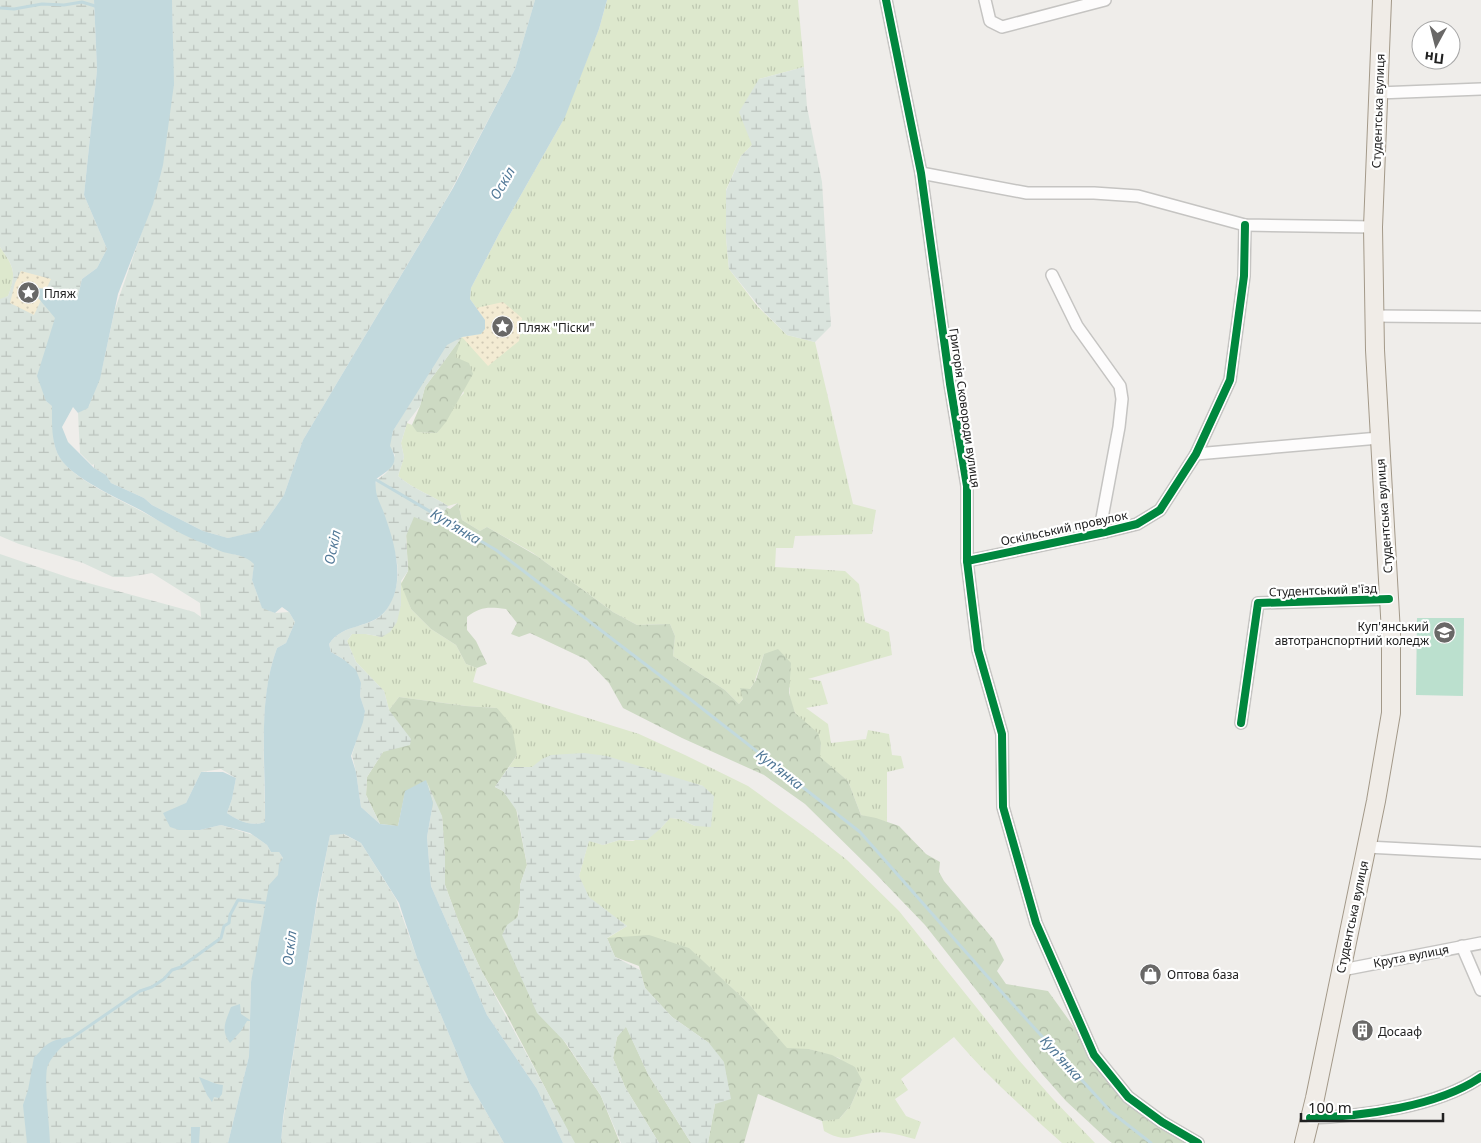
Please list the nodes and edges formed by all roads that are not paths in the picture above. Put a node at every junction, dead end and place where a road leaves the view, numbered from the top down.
1 (886, 0) edge
2 (985, 0) edge
3 (1105, 0) edge
4 (1382, 0) edge
5 (1481, 89) edge
6 (1378, 93) junction
7 (920, 173) junction
8 (1245, 225) junction
9 (1373, 227) junction
10 (1052, 274) dead end
11 (1374, 316) junction
12 (1481, 317) edge
13 (1379, 438) junction
14 (1196, 454) junction
15 (1105, 532) junction
16 (967, 560) junction
17 (1389, 599) junction
18 (1240, 723) dead end
19 (1367, 846) junction
20 (1481, 853) edge
21 (1481, 942) edge
22 (1462, 946) junction
23 (1342, 970) junction
24 (1481, 990) edge
25 (1481, 1077) edge
26 (1310, 1118) junction
27 (1198, 1143) edge
28 (1304, 1143) edge

1 - 7 street, Григорія Сковороди вулиця
2 - 3 street
4 - 6 main road, Студентська вулиця
5 - 6 street
6 - 9 main road, Студентська вулиця
7 - 8 street
7 - 16 street, Григорія Сковороди вулиця
8 - 9 street
8 - 14 street, Оскільський провулок
9 - 11 main road, Студентська вулиця
10 - 15 street
11 - 12 street
11 - 13 main road, Студентська вулиця
13 - 14 street
13 - 17 main road, Студентська вулиця
14 - 15 street, Оскільський провулок
15 - 16 street, Оскільський провулок
16 - 27 street, Григорія Сковороди вулиця
17 - 18 street, Студентський в'їзд
17 - 19 main road, Студентська вулиця
19 - 20 street
19 - 23 main road, Студентська вулиця
21 - 22 street, Крута вулиця
22 - 23 street, Крута вулиця
22 - 24 street
23 - 26 main road, Студентська вулиця
25 - 26 street
26 - 28 main road, Студентська вулиця

